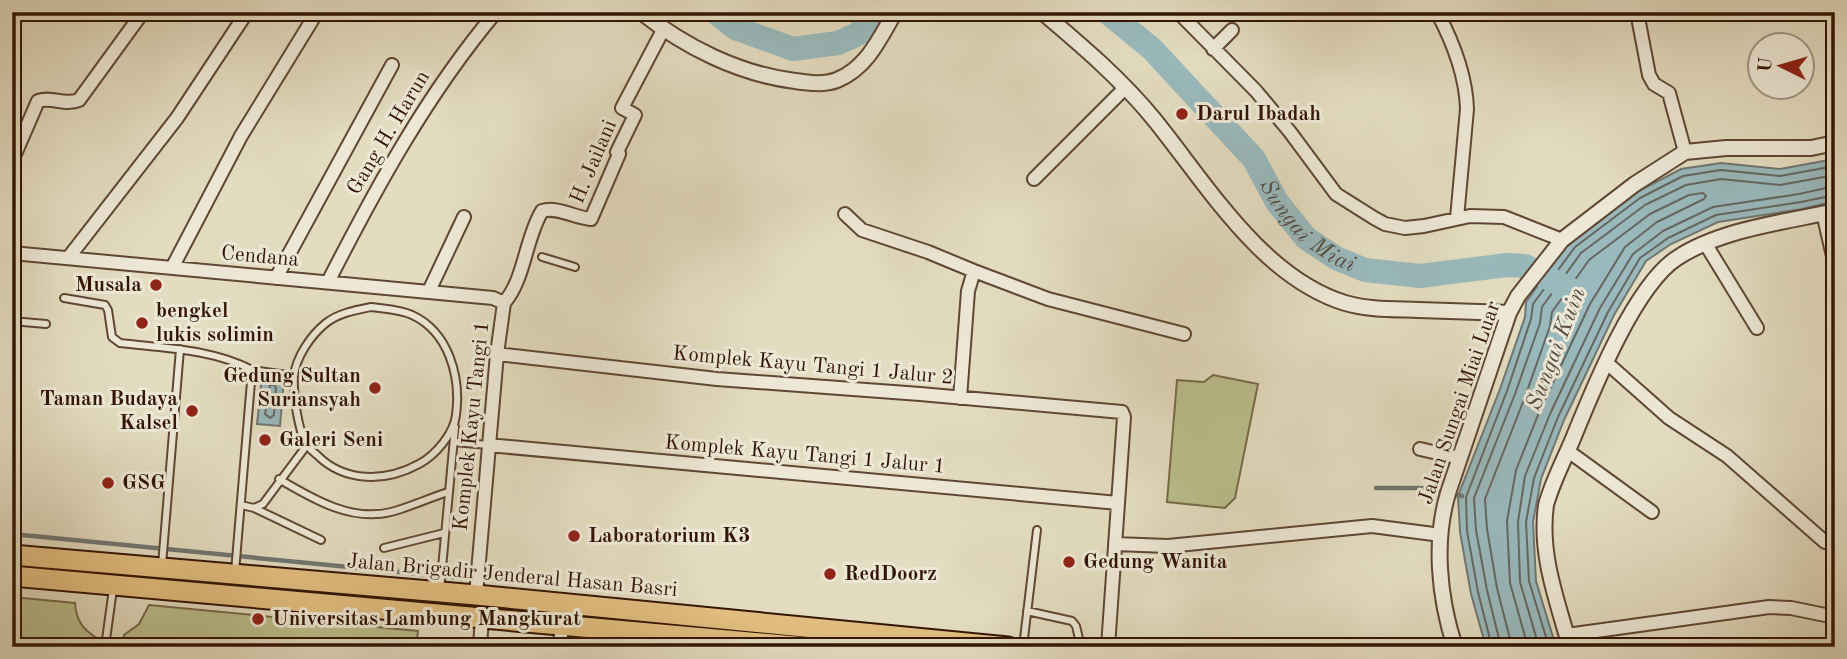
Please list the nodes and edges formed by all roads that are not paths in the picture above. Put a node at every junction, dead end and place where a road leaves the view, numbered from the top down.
1 (143, 12) edge
2 (247, 12) edge
3 (317, 12) edge
4 (496, 12) edge
5 (641, 12) edge
6 (895, 12) edge
7 (1042, 12) edge
8 (1178, 12) edge
9 (1437, 12) edge
10 (1637, 12) edge
11 (663, 30) junction
12 (1232, 30) dead end
13 (1213, 49) junction
14 (392, 65) dead end
15 (1126, 87) junction
16 (1835, 143) edge
17 (1685, 152) junction
18 (12, 161) edge
19 (1034, 179) dead end
20 (1829, 212) edge
21 (845, 214) dead end
22 (464, 217) dead end
23 (1457, 218) junction
24 (1560, 243) junction
25 (1705, 243) junction
26 (12, 253) edge
27 (69, 257) junction
28 (542, 257) dead end
29 (1835, 265) edge
30 (575, 267) dead end
31 (172, 268) junction
32 (974, 271) junction
33 (276, 278) junction
34 (328, 282) junction
35 (429, 291) junction
36 (64, 298) dead end
37 (504, 303) junction
38 (1509, 313) junction
39 (12, 321) edge
40 (46, 324) dead end
41 (1757, 328) dead end
42 (1184, 334) dead end
43 (180, 349) junction
44 (496, 354) junction
45 (1607, 363) junction
46 (252, 370) junction
47 (294, 376) junction
48 (960, 398) junction
49 (455, 427) junction
50 (454, 442) junction
51 (307, 445) junction
52 (488, 445) junction
53 (1420, 449) dead end
54 (1568, 451) junction
55 (1460, 458) junction
56 (279, 479) junction
57 (448, 492) junction
58 (1118, 503) junction
59 (241, 505) junction
60 (254, 508) junction
61 (1652, 512) dead end
62 (1037, 530) dead end
63 (444, 533) junction
64 (1441, 535) junction
65 (321, 540) dead end
66 (1825, 542) dead end
67 (1115, 544) junction
68 (384, 548) dead end
69 (12, 555) edge
70 (162, 561) junction
71 (236, 568) junction
72 (12, 576) edge
73 (441, 582) junction
74 (114, 584) junction
75 (476, 595) junction
76 (1027, 611) junction
77 (683, 615) junction
78 (482, 617) junction
79 (1835, 617) edge
80 (562, 624) junction
81 (678, 641) edge
82 (1569, 641) edge
83 (758, 645) edge
84 (793, 646) edge
85 (105, 647) edge
86 (480, 647) edge
87 (559, 647) edge
88 (1005, 647) edge
89 (1023, 647) edge
90 (1081, 647) edge
91 (1108, 647) edge
92 (1455, 647) edge

1 - 18 street
2 - 27 street
3 - 31 street
4 - 34 street, Gang H. Harun
5 - 11 street
6 - 11 street
7 - 15 street
8 - 13 street
9 - 23 street
10 - 17 street
11 - 37 street, H. Jailani
12 - 13 street
13 - 23 street
14 - 33 street
15 - 19 street
15 - 38 street
16 - 17 street
17 - 24 street, Jalan Sungai Miai Luar
20 - 25 street
20 - 29 street
21 - 32 street
22 - 35 street
23 - 24 street
24 - 38 street, Jalan Sungai Miai Luar
25 - 41 street
25 - 45 street
26 - 27 street, Cendana
27 - 31 street, Cendana
28 - 30 lane
31 - 33 street, Cendana
32 - 42 street
32 - 48 street
33 - 34 street, Cendana
34 - 35 street, Cendana
35 - 37 street, Cendana
36 - 43 lane
37 - 44 street, Komplek Kayu Tangi 1
38 - 55 street, Jalan Sungai Miai Luar
39 - 40 lane
43 - 46 lane
43 - 70 lane
44 - 48 street, Komplek Kayu Tangi 1 Jalur 2
44 - 52 street, Komplek Kayu Tangi 1
45 - 54 street
45 - 66 street
46 - 47 lane
46 - 59 lane
47 - 49 lane
47 - 51 lane
48 - 58 street, Komplek Kayu Tangi 1 Jalur 2
49 - 50 lane
49 - 51 lane
50 - 52 lane
50 - 57 lane
51 - 56 lane
52 - 58 street, Komplek Kayu Tangi 1 Jalur 1
52 - 75 street, Komplek Kayu Tangi 1
53 - 55 street
54 - 61 street
54 - 82 street
55 - 64 street, Jalan Sungai Miai Luar
56 - 57 lane
56 - 60 lane
57 - 63 lane
58 - 67 street
59 - 60 lane
59 - 71 lane
60 - 65 lane
62 - 76 lane
63 - 68 lane
63 - 73 lane
64 - 67 street
64 - 92 street, Jalan Sungai Miai Luar
67 - 91 street
69 - 70 highway, Jalan Brigadir Jenderal Hasan Basri
70 - 71 highway, Jalan Brigadir Jenderal Hasan Basri
71 - 73 highway, Jalan Brigadir Jenderal Hasan Basri
72 - 74 highway, Jalan Brigadir Jenderal Hasan Basri
73 - 75 highway, Jalan Brigadir Jenderal Hasan Basri
74 - 78 highway, Jalan Brigadir Jenderal Hasan Basri
74 - 85 lane
75 - 77 highway, Jalan Brigadir Jenderal Hasan Basri
76 - 89 lane
76 - 90 lane
77 - 81 highway
77 - 88 highway, Jalan Brigadir Jenderal Hasan Basri
78 - 80 highway, Jalan Brigadir Jenderal Hasan Basri
78 - 86 street
79 - 82 street
80 - 81 highway, Jalan Brigadir Jenderal Hasan Basri
80 - 87 street
81 - 83 highway, Jalan Brigadir Jenderal Hasan Basri
83 - 84 highway, Jalan Brigadir Jenderal Hasan Basri

